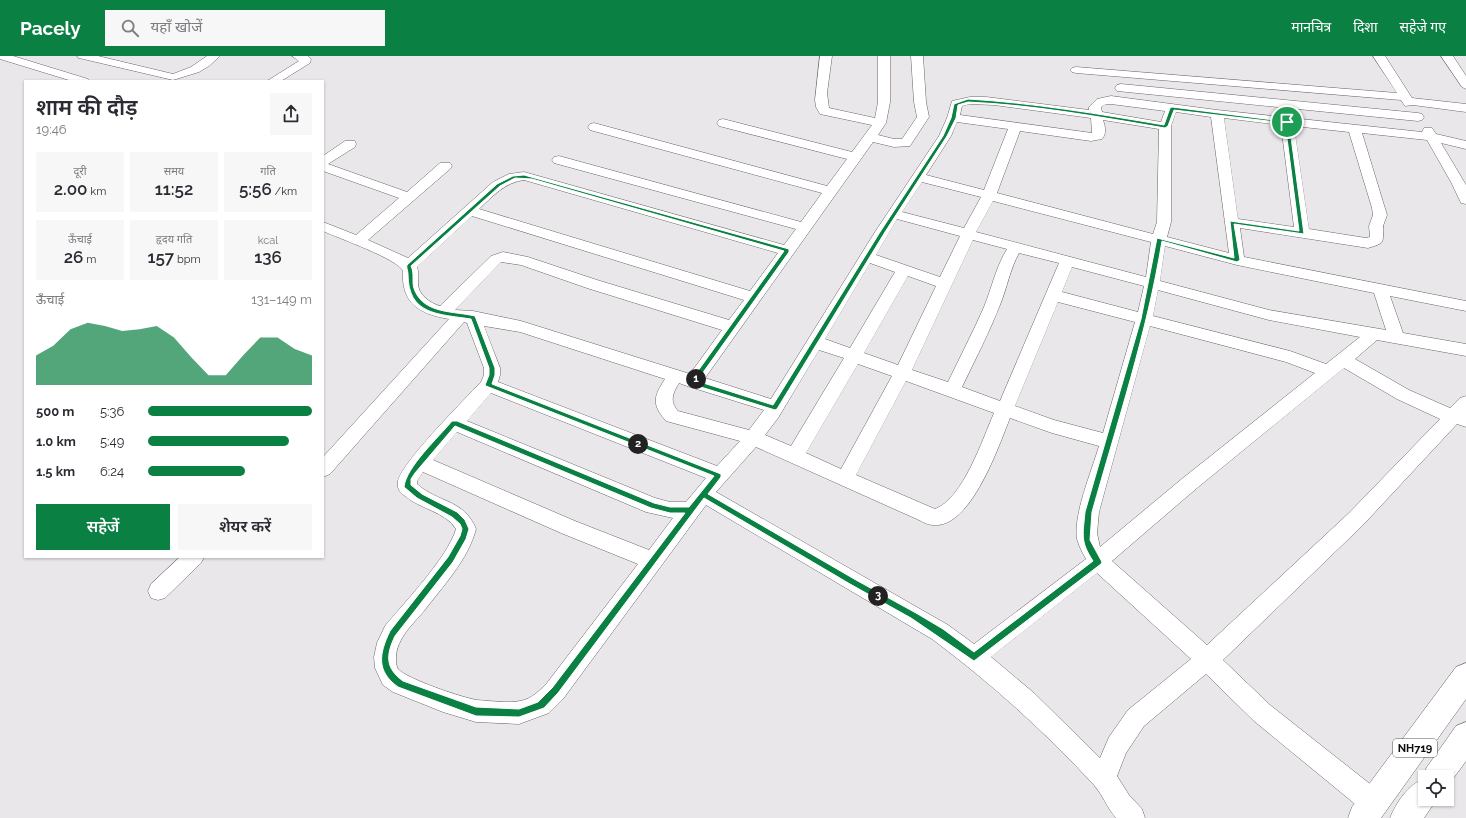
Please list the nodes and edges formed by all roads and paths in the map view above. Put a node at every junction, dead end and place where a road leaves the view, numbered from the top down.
1 (83, 56) edge
2 (214, 56) edge
3 (298, 56) edge
4 (826, 56) edge
5 (884, 56) edge
6 (917, 56) edge
7 (1379, 56) edge
8 (1446, 56) edge
9 (4, 57) edge
10 (1076, 70) dead end
11 (1118, 74) junction
12 (81, 80) edge
13 (275, 80) edge
14 (1466, 85) edge
15 (1121, 88) junction
16 (1406, 99) junction
17 (1125, 102) junction
18 (1172, 108) junction
19 (1466, 108) edge
20 (1217, 114) junction
21 (1096, 115) junction
22 (1418, 117) junction
23 (953, 118) junction
24 (1287, 122) junction
25 (723, 123) dead end
26 (880, 123) junction
27 (1165, 126) junction
28 (594, 127) dead end
29 (1015, 127) junction
30 (1354, 130) junction
31 (869, 137) junction
32 (1432, 137) junction
33 (350, 144) dead end
34 (1466, 145) edge
35 (854, 157) junction
36 (559, 160) dead end
37 (324, 161) edge
38 (445, 166) dead end
39 (324, 167) edge
40 (919, 177) junction
41 (830, 191) junction
42 (989, 195) junction
43 (409, 197) junction
44 (1466, 200) edge
45 (470, 211) junction
46 (894, 214) junction
47 (1232, 222) junction
48 (324, 226) edge
49 (804, 228) junction
50 (1302, 233) junction
51 (968, 234) junction
52 (1159, 239) junction
53 (358, 241) junction
54 (1015, 247) junction
55 (787, 251) junction
56 (867, 257) junction
57 (1237, 260) junction
58 (1067, 261) junction
59 (409, 266) junction
60 (904, 270) junction
61 (944, 284) junction
62 (1152, 284) junction
63 (1380, 289) junction
64 (1052, 295) junction
65 (754, 298) junction
66 (1466, 306) edge
67 (442, 313) junction
68 (467, 317) junction
69 (1144, 319) junction
70 (732, 327) junction
71 (1374, 334) junction
72 (1396, 338) junction
73 (815, 342) junction
74 (1466, 350) edge
75 (854, 356) junction
76 (1343, 360) junction
77 (1328, 372) junction
78 (902, 373) junction
79 (674, 376) junction
80 (693, 382) junction
81 (488, 385) junction
82 (952, 391) junction
83 (775, 407) junction
84 (1004, 410) junction
85 (1461, 413) edge
86 (454, 423) junction
87 (754, 438) junction
88 (1109, 442) junction
89 (795, 456) junction
90 (420, 462) junction
91 (324, 468) edge
92 (719, 476) junction
93 (845, 479) junction
94 (697, 502) junction
95 (193, 558) edge
96 (653, 561) junction
97 (1098, 562) junction
98 (158, 591) dead end
99 (974, 657) junction
100 (1207, 660) junction
101 (1466, 676) edge
102 (1466, 736) edge
103 (1442, 770) edge
104 (1104, 778) junction
105 (1418, 802) edge
106 (1369, 811) edge
107 (1133, 818) edge
108 (1405, 818) edge

1 - 2 street
3 - 13 street
4 - 26 street
5 - 26 street
6 - 31 street
7 - 16 street
8 - 14 street
9 - 12 street
10 - 11 street
11 - 15 street
11 - 16 street
15 - 17 street
15 - 22 street
16 - 19 street
16 - 22 street
17 - 18 street
17 - 21 street
18 - 20 street
18 - 27 street
20 - 24 street
20 - 47 street
21 - 23 street
21 - 27 street
21 - 29 street
22 - 32 street
23 - 29 street
23 - 40 street
24 - 30 street
24 - 50 street
25 - 35 street
26 - 31 street
27 - 52 street
28 - 41 street
29 - 42 street
30 - 32 street
30 - 50 street
31 - 35 street
32 - 34 street
32 - 44 street
33 - 37 street
35 - 41 street
36 - 49 street
38 - 43 street
39 - 43 street
40 - 42 street
40 - 46 street
41 - 49 street
42 - 51 street
42 - 52 street
43 - 53 street
45 - 55 street
45 - 59 street
45 - 65 street
46 - 51 street
46 - 56 street
47 - 50 street
47 - 57 street
48 - 53 street
49 - 55 street
51 - 54 street
51 - 61 street
52 - 57 street
52 - 62 street
53 - 59 street
54 - 58 street
54 - 82 street
55 - 65 street
56 - 60 street
56 - 73 street
57 - 63 street
58 - 62 street
58 - 64 street
59 - 67 street
60 - 61 street
60 - 75 street
61 - 78 street
62 - 69 street
62 - 71 street
63 - 66 street
63 - 72 street
64 - 69 street
64 - 84 street
65 - 70 street
67 - 68 street
67 - 70 street
68 - 79 street
68 - 81 street
68 - 91 street
69 - 77 street
69 - 88 street
70 - 80 street
71 - 72 street
71 - 76 street
72 - 74 street
73 - 75 street
73 - 83 street
75 - 78 street
75 - 89 street
76 - 77 street
76 - 85 street
77 - 97 street
78 - 82 street
78 - 93 street
79 - 80 street
79 - 87 street
80 - 83 street
81 - 86 street
81 - 92 street
82 - 84 street
83 - 87 street
84 - 88 street
84 - 93 street
85 - 100 street
86 - 90 street
86 - 94 street
87 - 89 street
87 - 92 street
88 - 97 street
89 - 93 street
90 - 96 street
90 - 96 street
92 - 94 street
94 - 96 street
94 - 99 street
95 - 98 street
97 - 99 street
97 - 100 street
99 - 104 street
100 - 104 street
100 - 106 street
101 - 106 highway, NH719
102 - 103 highway, NH719
104 - 107 street
105 - 108 highway

